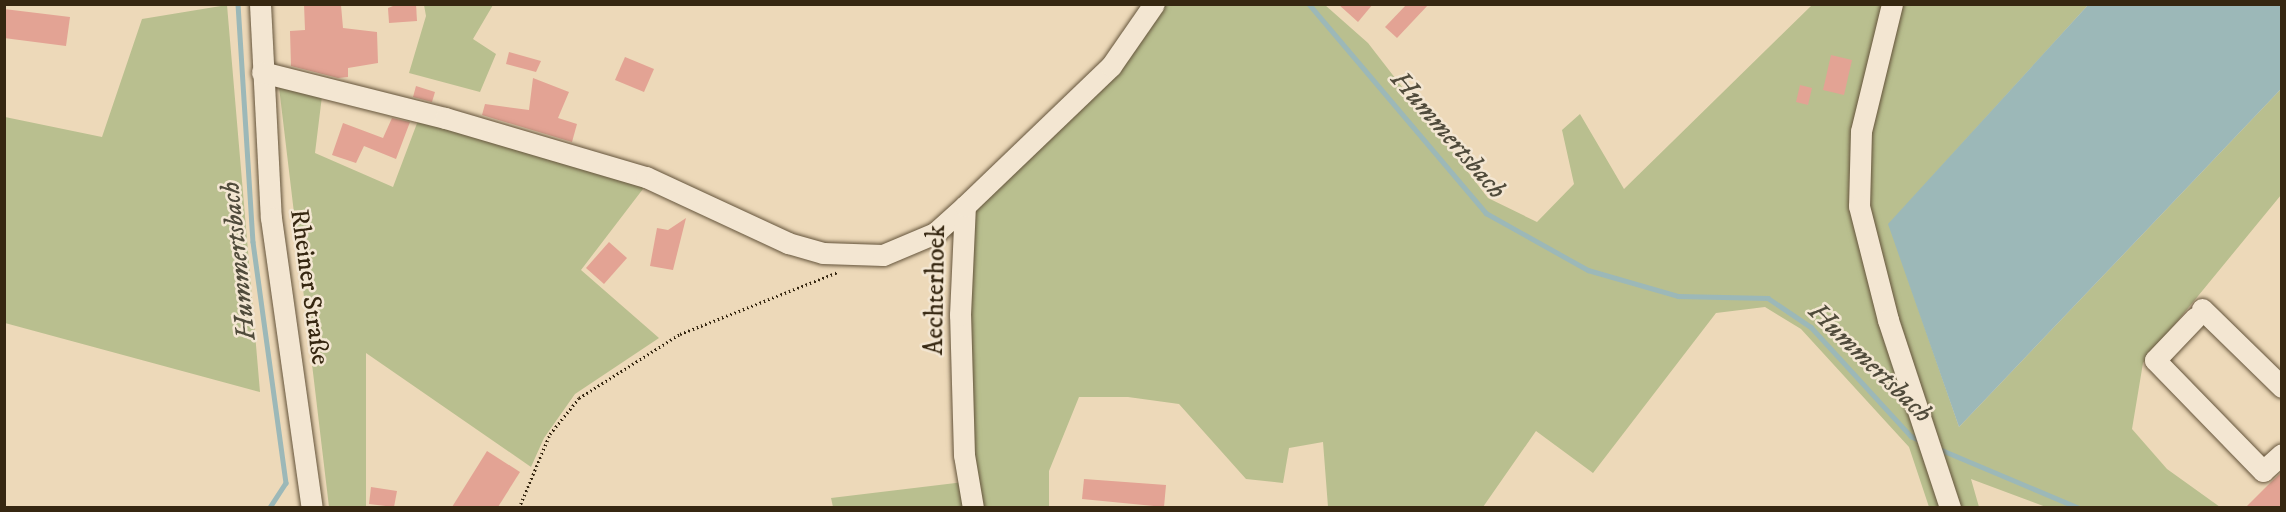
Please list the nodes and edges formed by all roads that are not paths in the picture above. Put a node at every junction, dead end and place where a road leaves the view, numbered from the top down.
1 (260, 4) edge
2 (1154, 4) edge
3 (1892, 4) edge
4 (262, 72) junction
5 (965, 206) junction
6 (2282, 387) edge
7 (2282, 453) edge
8 (312, 507) edge
9 (973, 507) edge
10 (1950, 507) edge

1 - 4 street, Rheiner Straße
2 - 5 street, Aechterhoek
3 - 10 street
4 - 5 street
4 - 8 street, Rheiner Straße
5 - 9 street, Aechterhoek
6 - 7 street

